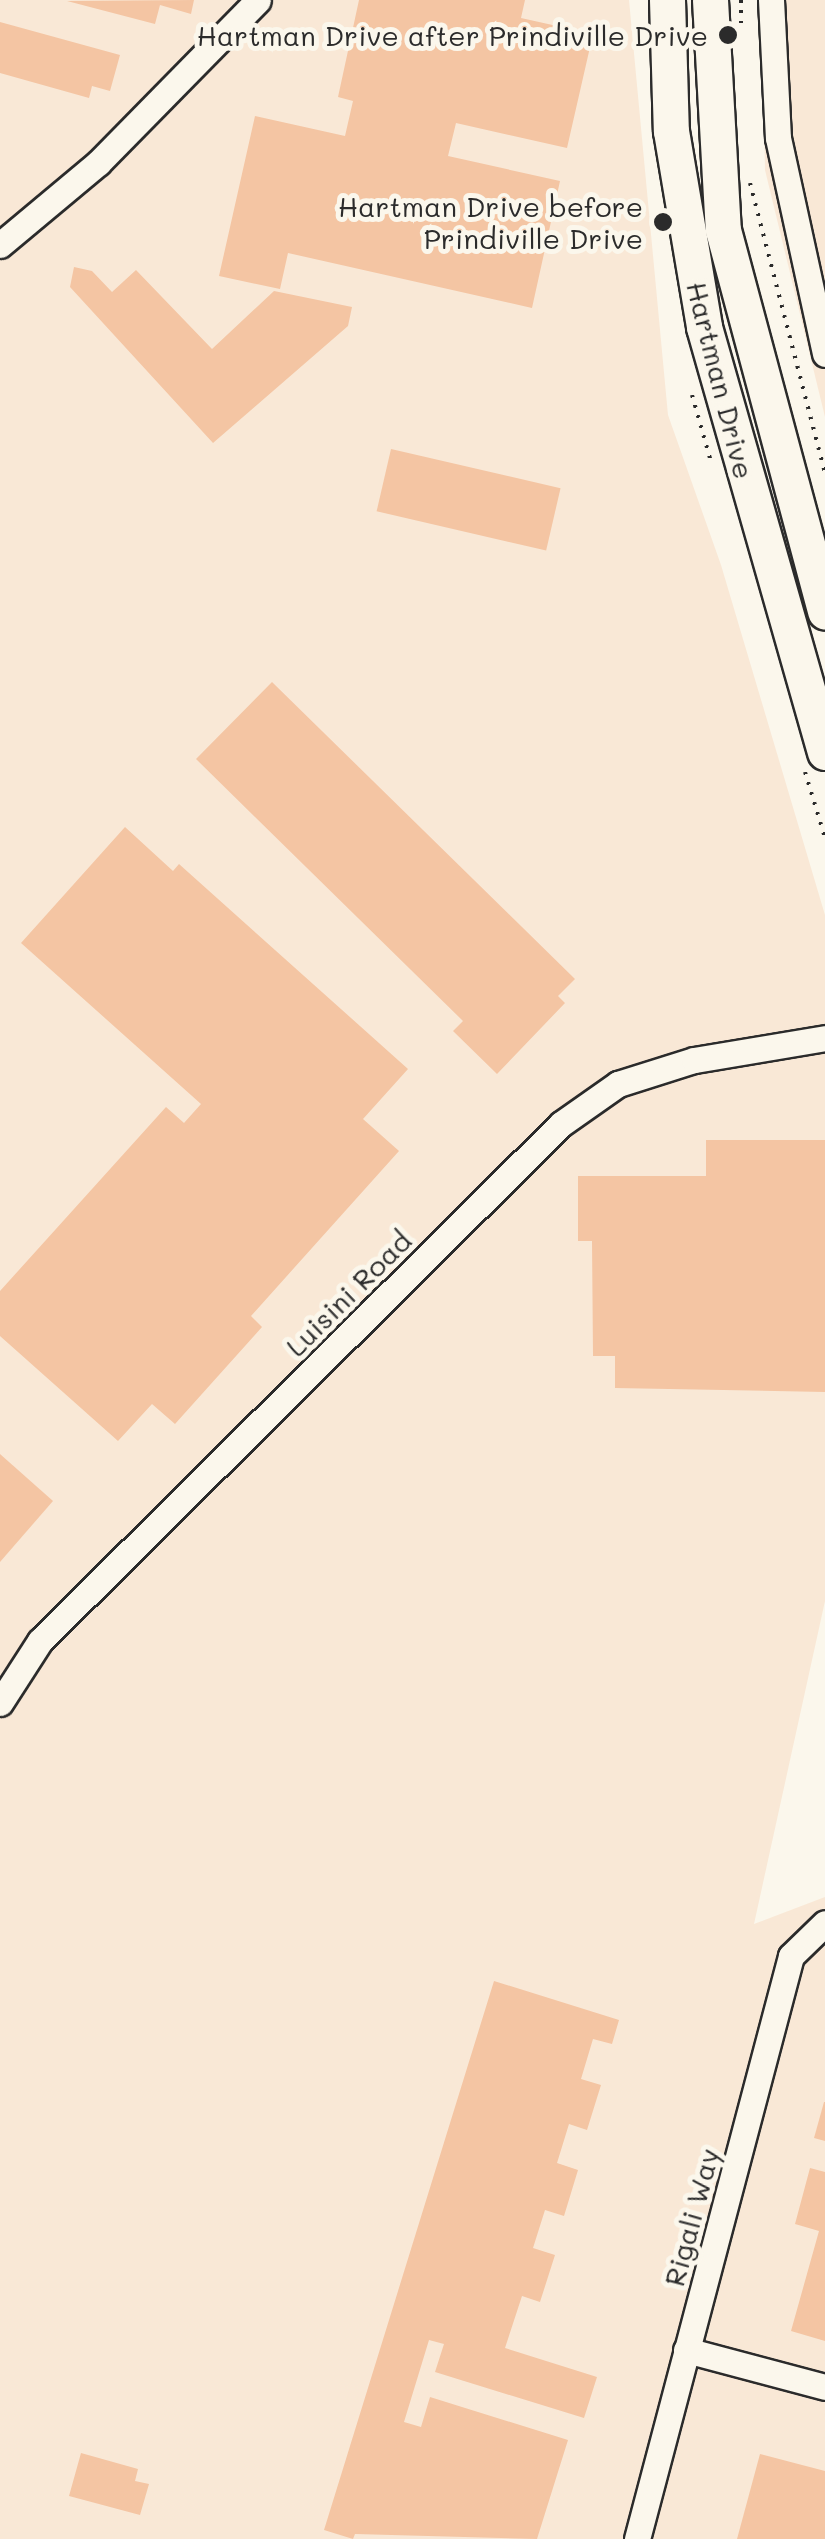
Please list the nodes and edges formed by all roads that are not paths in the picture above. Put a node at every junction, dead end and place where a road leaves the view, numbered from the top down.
1 (258, 0) edge
2 (668, 0) edge
3 (710, 0) edge
4 (771, 0) edge
5 (0, 245) edge
6 (825, 354) edge
7 (825, 612) edge
8 (825, 752) edge
9 (820, 1045) edge
10 (0, 1703) edge
11 (825, 1923) edge
12 (686, 2350) junction
13 (825, 2388) edge
14 (638, 2539) edge

1 - 5 street
2 - 8 main road, Hartman Drive
3 - 7 main road, Hartman Drive
4 - 6 street
9 - 10 street, Luisini Road
11 - 12 street, Rigali Way
12 - 13 street
12 - 14 street, Rigali Way

